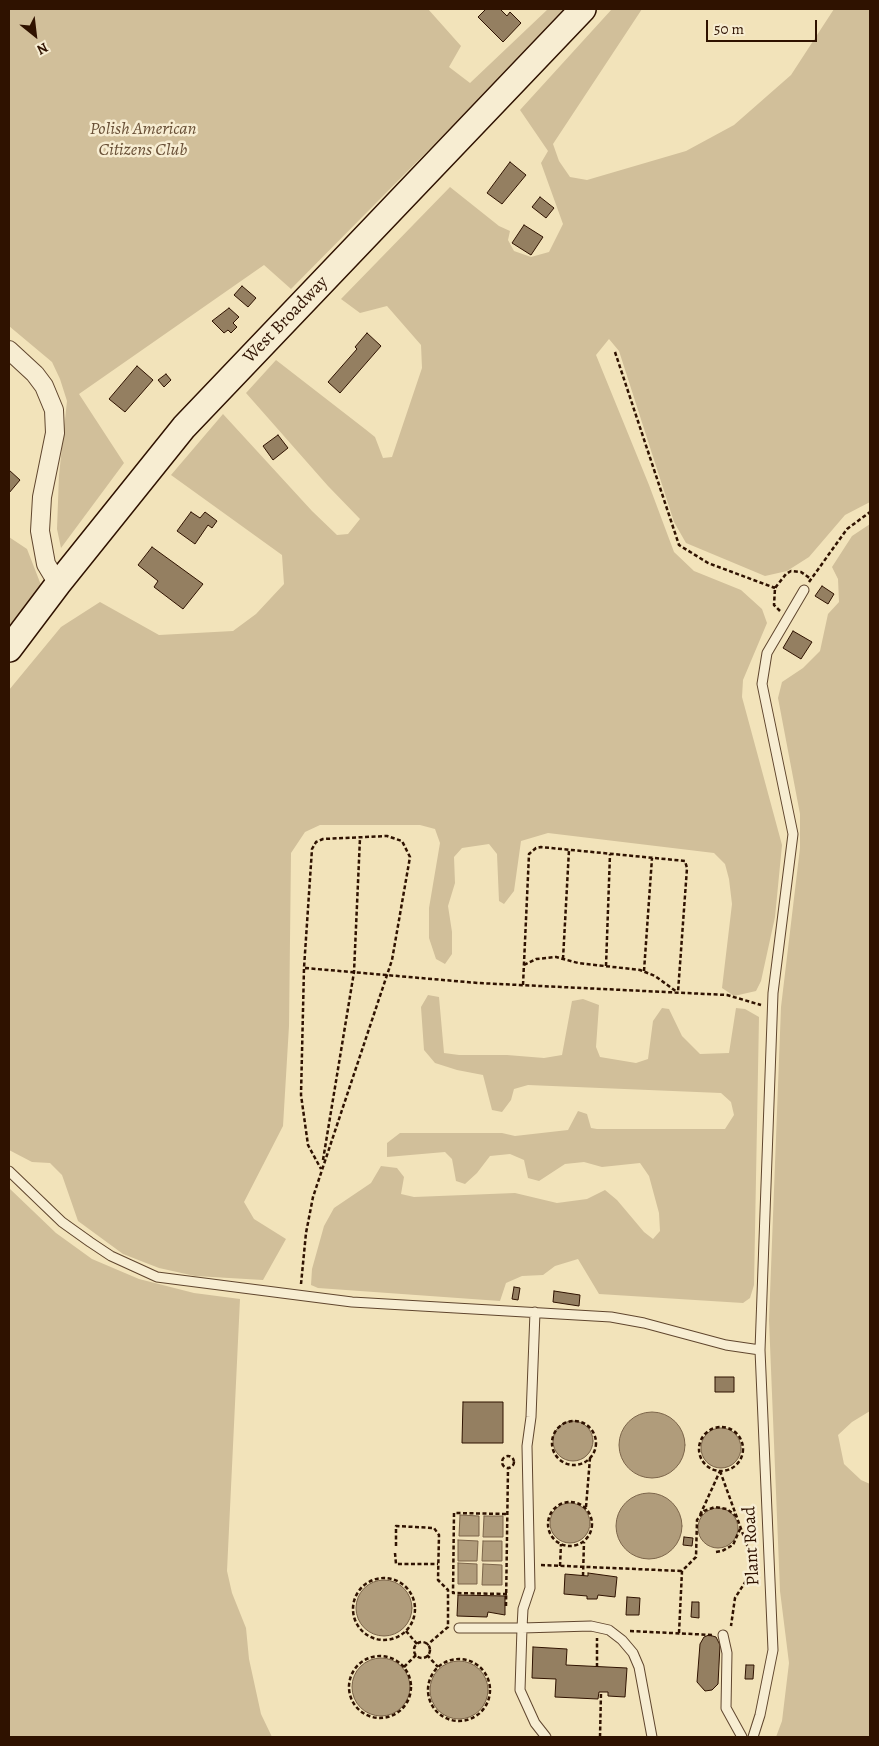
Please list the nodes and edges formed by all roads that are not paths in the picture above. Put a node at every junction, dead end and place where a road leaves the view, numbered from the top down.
1 (583, 9) edge
2 (9, 350) edge
3 (58, 584) junction
4 (804, 590) road end
5 (9, 649) edge
6 (9, 1171) edge
7 (535, 1312) junction
8 (760, 1350) junction
9 (459, 1628) dead end
10 (522, 1628) junction
11 (723, 1635) road end
12 (546, 1737) edge
13 (652, 1737) edge
14 (742, 1737) edge
15 (753, 1737) edge

1 - 3 main road, West Broadway
2 - 3 street
3 - 5 main road, West Broadway
4 - 8 lane, Plant Road
6 - 7 lane
7 - 8 lane
7 - 10 lane
8 - 15 lane, Plant Road
9 - 10 lane
10 - 12 lane
10 - 13 lane
11 - 14 lane

